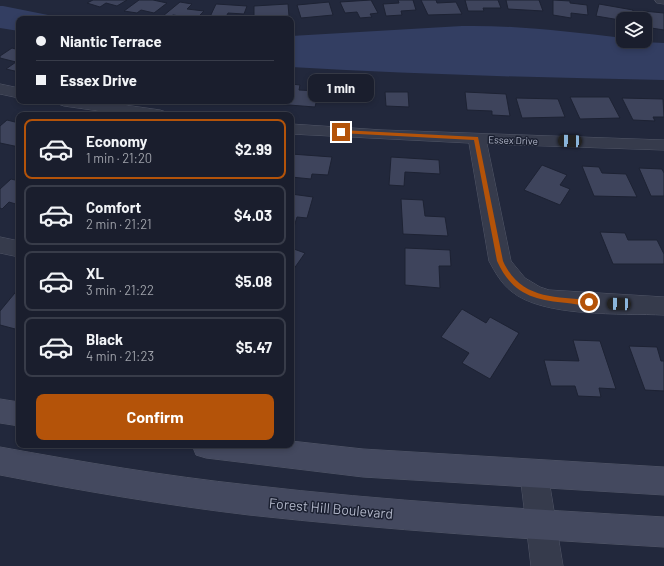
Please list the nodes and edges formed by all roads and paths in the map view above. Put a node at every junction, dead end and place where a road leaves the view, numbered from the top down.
1 (0, 89) edge
2 (16, 92) edge
3 (85, 104) edge
4 (139, 112) edge
5 (294, 129) edge
6 (477, 138) junction
7 (664, 144) edge
8 (0, 245) edge
9 (16, 248) edge
10 (664, 306) edge
11 (0, 411) edge
12 (16, 414) edge
13 (232, 448) edge
14 (0, 461) edge
15 (534, 474) junction
16 (664, 481) edge
17 (541, 524) junction
18 (664, 532) edge
19 (547, 566) edge

1 - 2 street
3 - 4 street
5 - 6 street, Essex Drive
6 - 7 street, Essex Drive
6 - 10 street
8 - 9 street
11 - 12 main road
13 - 15 main road
14 - 17 main road, Forest Hill Boulevard
15 - 16 main road
15 - 17 street
17 - 18 main road, Forest Hill Boulevard
17 - 19 street

